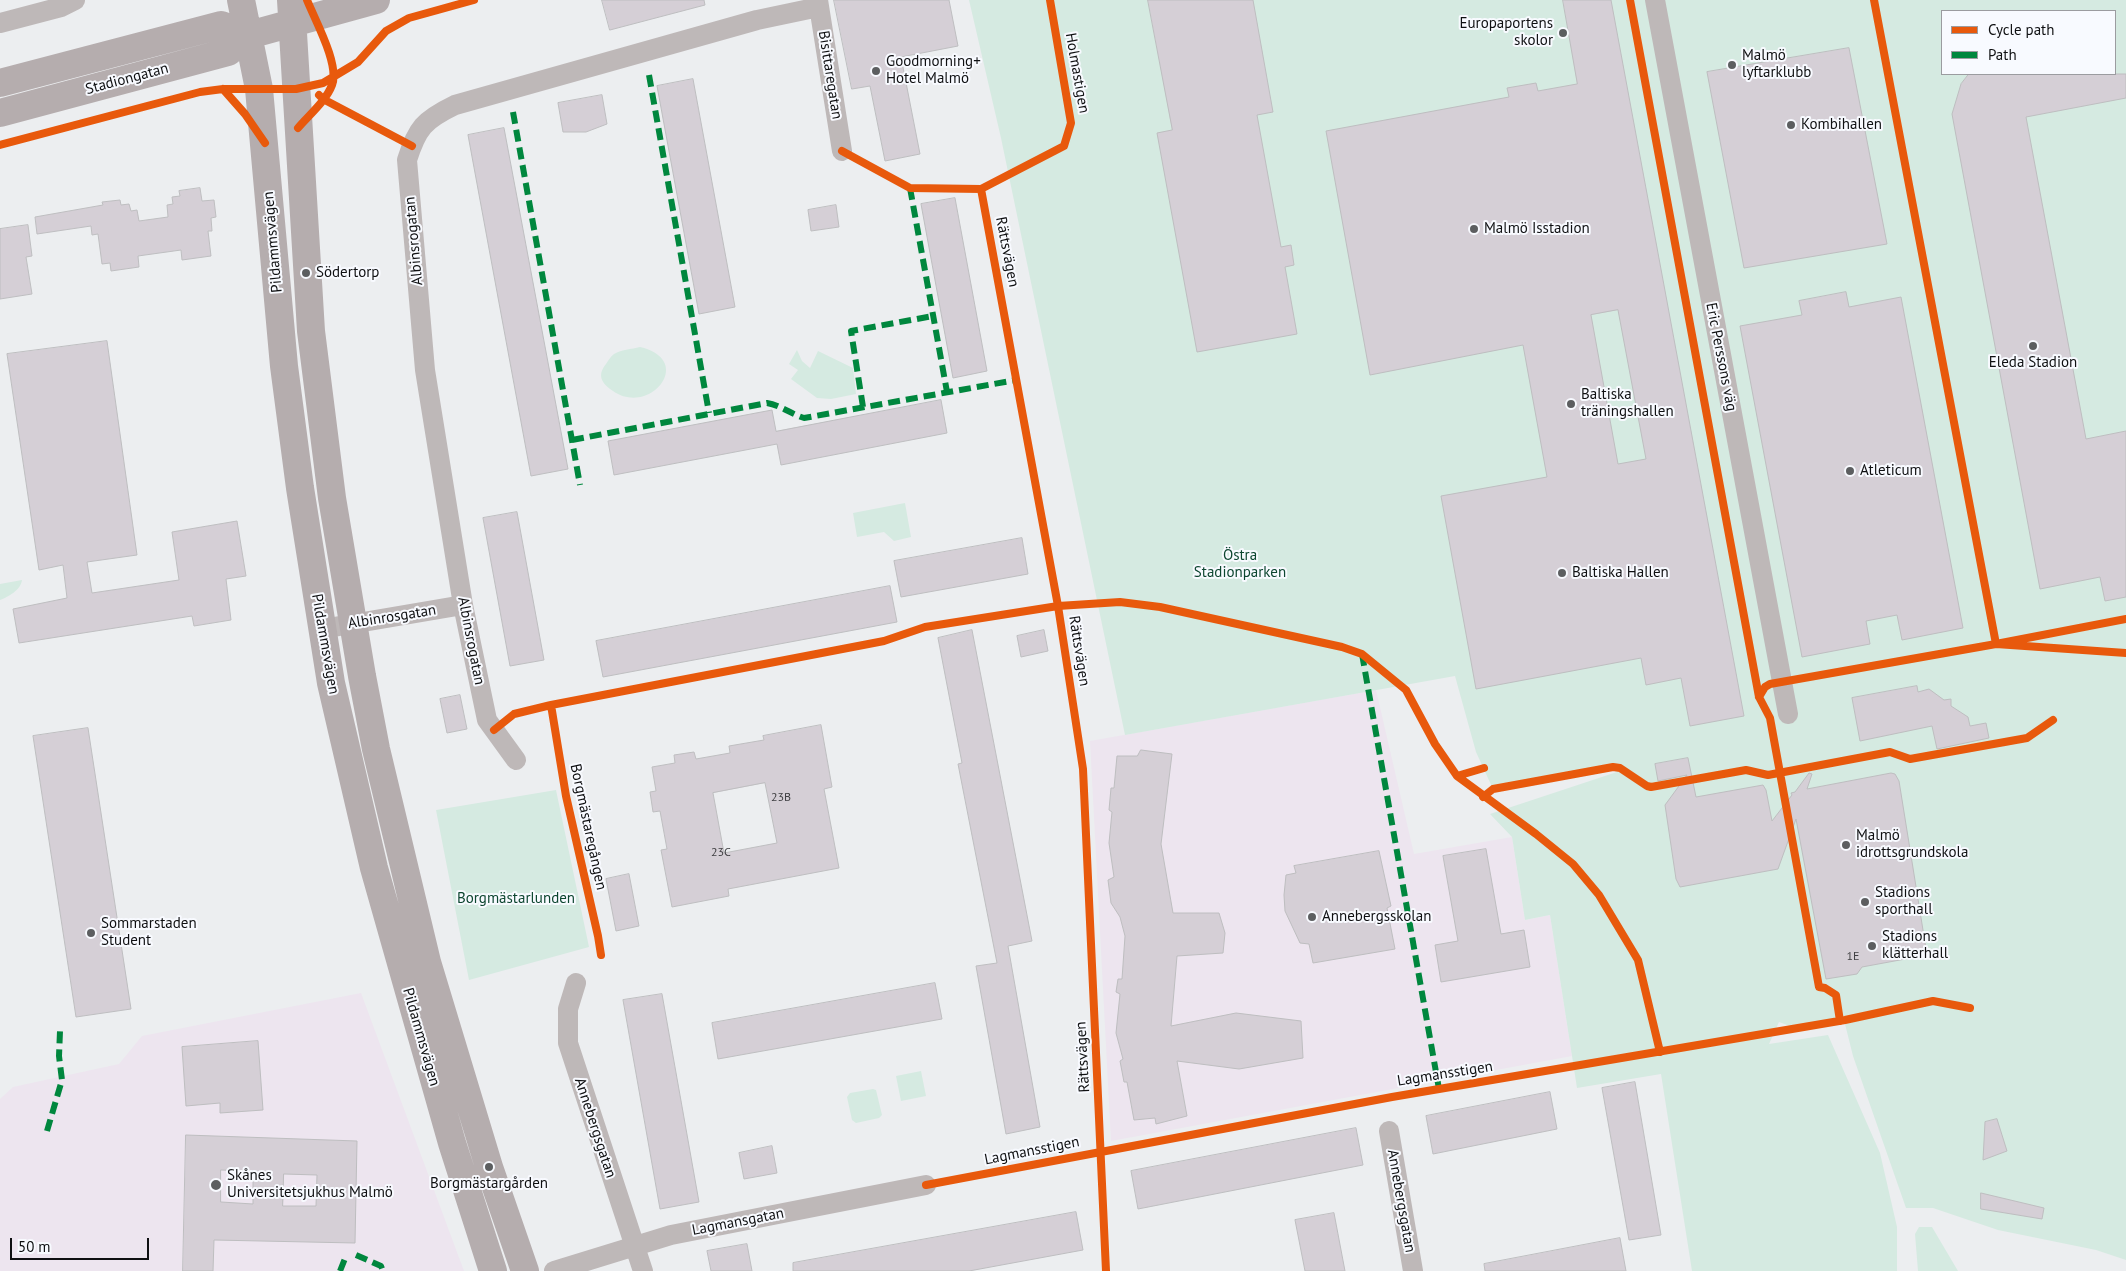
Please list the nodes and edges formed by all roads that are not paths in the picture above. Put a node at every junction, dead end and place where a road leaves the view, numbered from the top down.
1 (75, 0) edge
2 (222, 0) edge
3 (241, 0) edge
4 (376, 0) edge
5 (1654, 0) edge
6 (819, 3) edge
7 (292, 12) edge
8 (0, 23) edge
9 (197, 31) junction
10 (249, 35) junction
11 (0, 83) edge
12 (0, 113) edge
13 (842, 151) dead end
14 (463, 605) junction
15 (352, 624) junction
16 (322, 629) junction
17 (1788, 714) dead end
18 (516, 760) dead end
19 (576, 983) dead end
20 (1389, 1131) dead end
21 (926, 1184) dead end
22 (634, 1245) junction
23 (493, 1271) edge
24 (524, 1271) edge
25 (554, 1271) edge
26 (643, 1271) edge
27 (1413, 1271) edge

1 - 8 street
2 - 9 main road
3 - 10 main road, Pildammsvägen
4 - 7 main road, Stadiongatan
5 - 17 street, Eric Perssons väg
6 - 13 street, Bisittaregatan
6 - 14 street, Albinsrogatan
7 - 10 main road, Stadiongatan
7 - 15 main road, Pildammsvägen
9 - 10 main road, Stadiongatan
9 - 11 main road, Stadiongatan
10 - 12 main road, Stadiongatan
10 - 16 main road, Pildammsvägen
14 - 15 street, Albinrosgatan
14 - 18 street, Albinsrogatan
15 - 16 street, Albinrosgatan
15 - 24 main road, Pildammsvägen
16 - 23 main road, Pildammsvägen
19 - 22 street, Annebergsgatan
20 - 27 street, Annebergsgatan
21 - 22 street, Lagmansgatan
22 - 25 street, Lagmansgatan
22 - 26 street, Annebergsgatan

